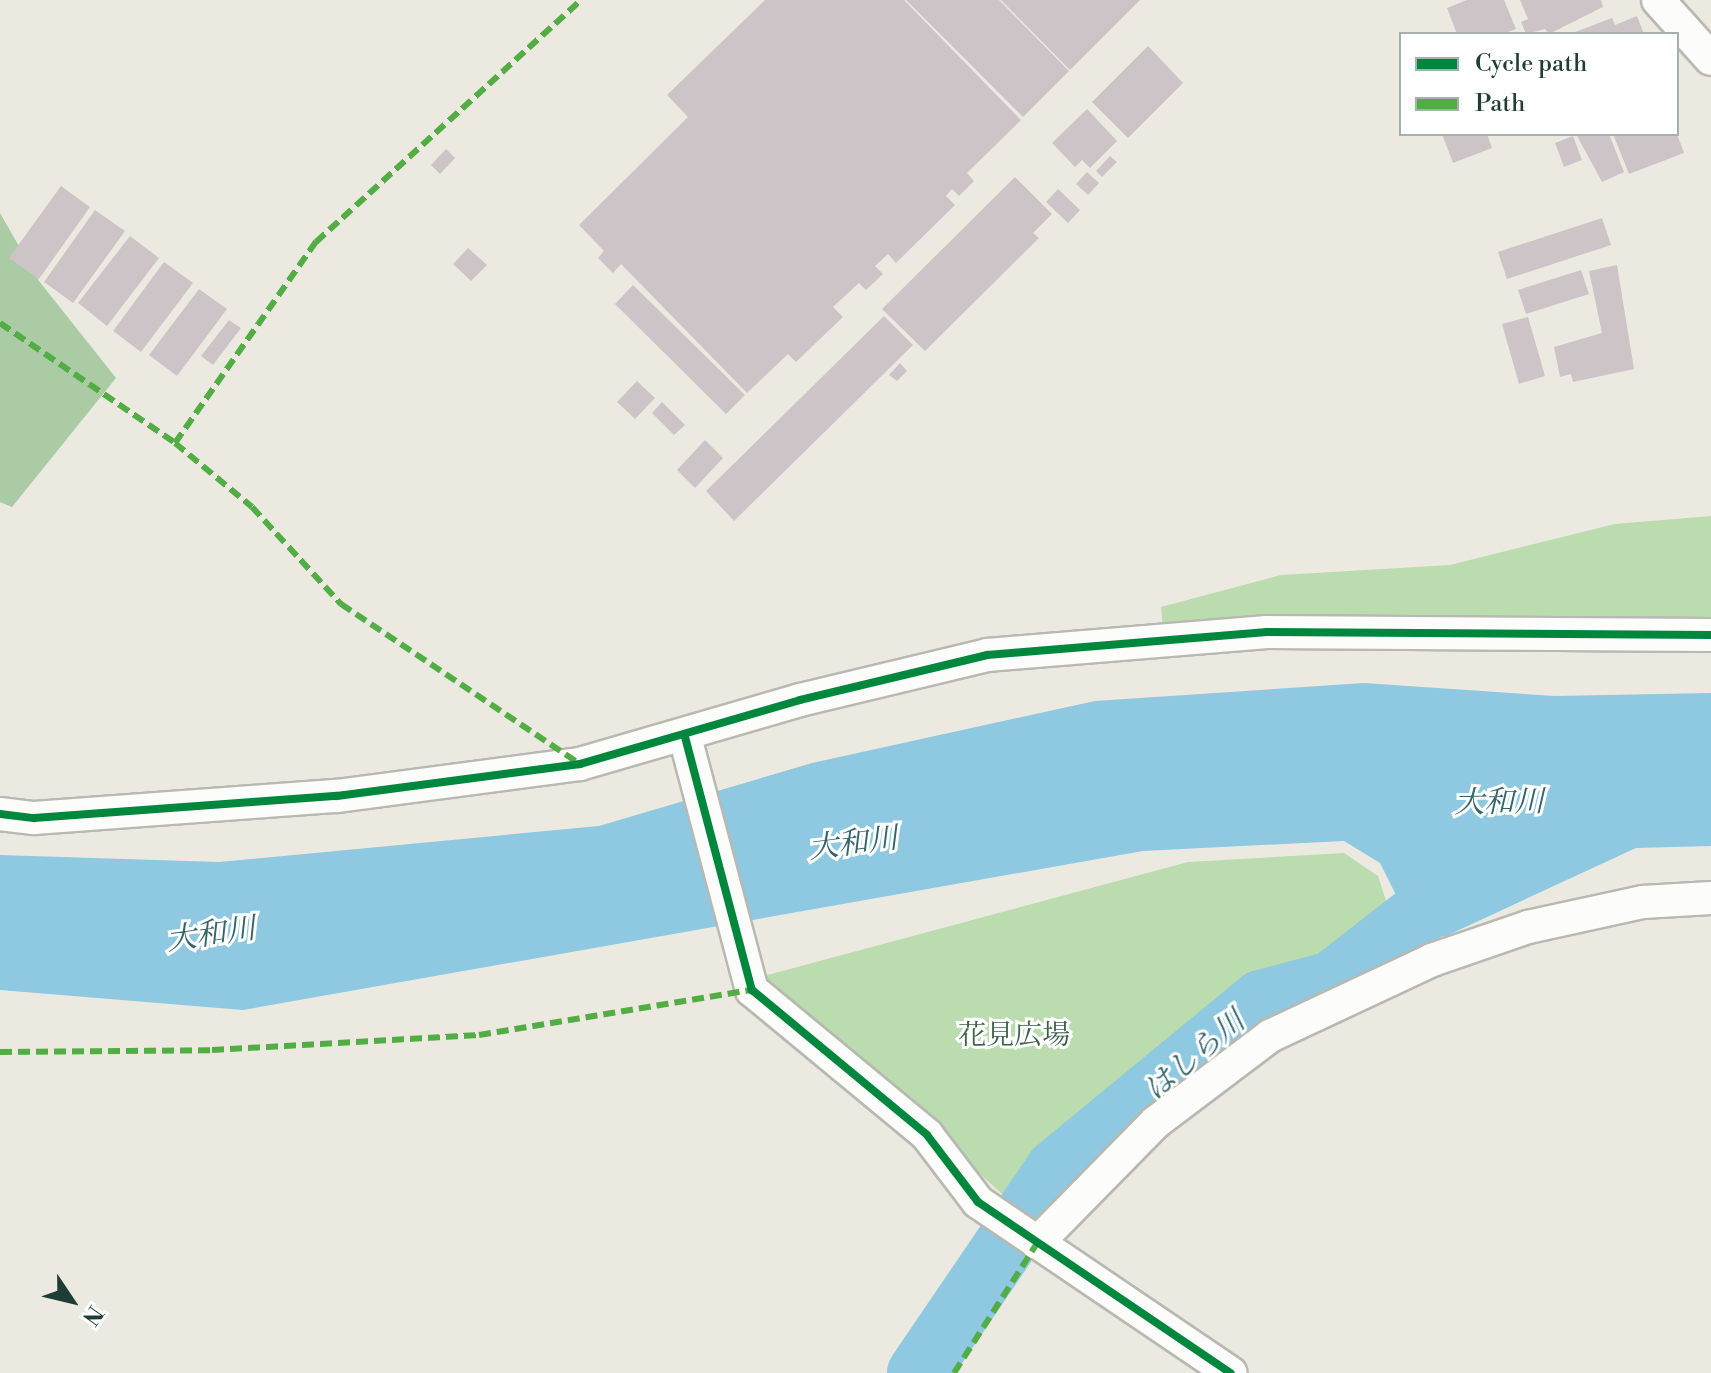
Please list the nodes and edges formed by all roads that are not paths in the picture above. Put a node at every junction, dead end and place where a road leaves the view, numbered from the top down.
1 (1658, 0) edge
2 (1711, 59) edge
3 (1711, 635) edge
4 (687, 745) junction
5 (0, 814) edge
6 (1711, 898) edge
7 (1037, 1243) junction
8 (1231, 1373) edge

1 - 2 street
3 - 4 street
4 - 5 street
4 - 7 street
6 - 7 street
7 - 8 street

